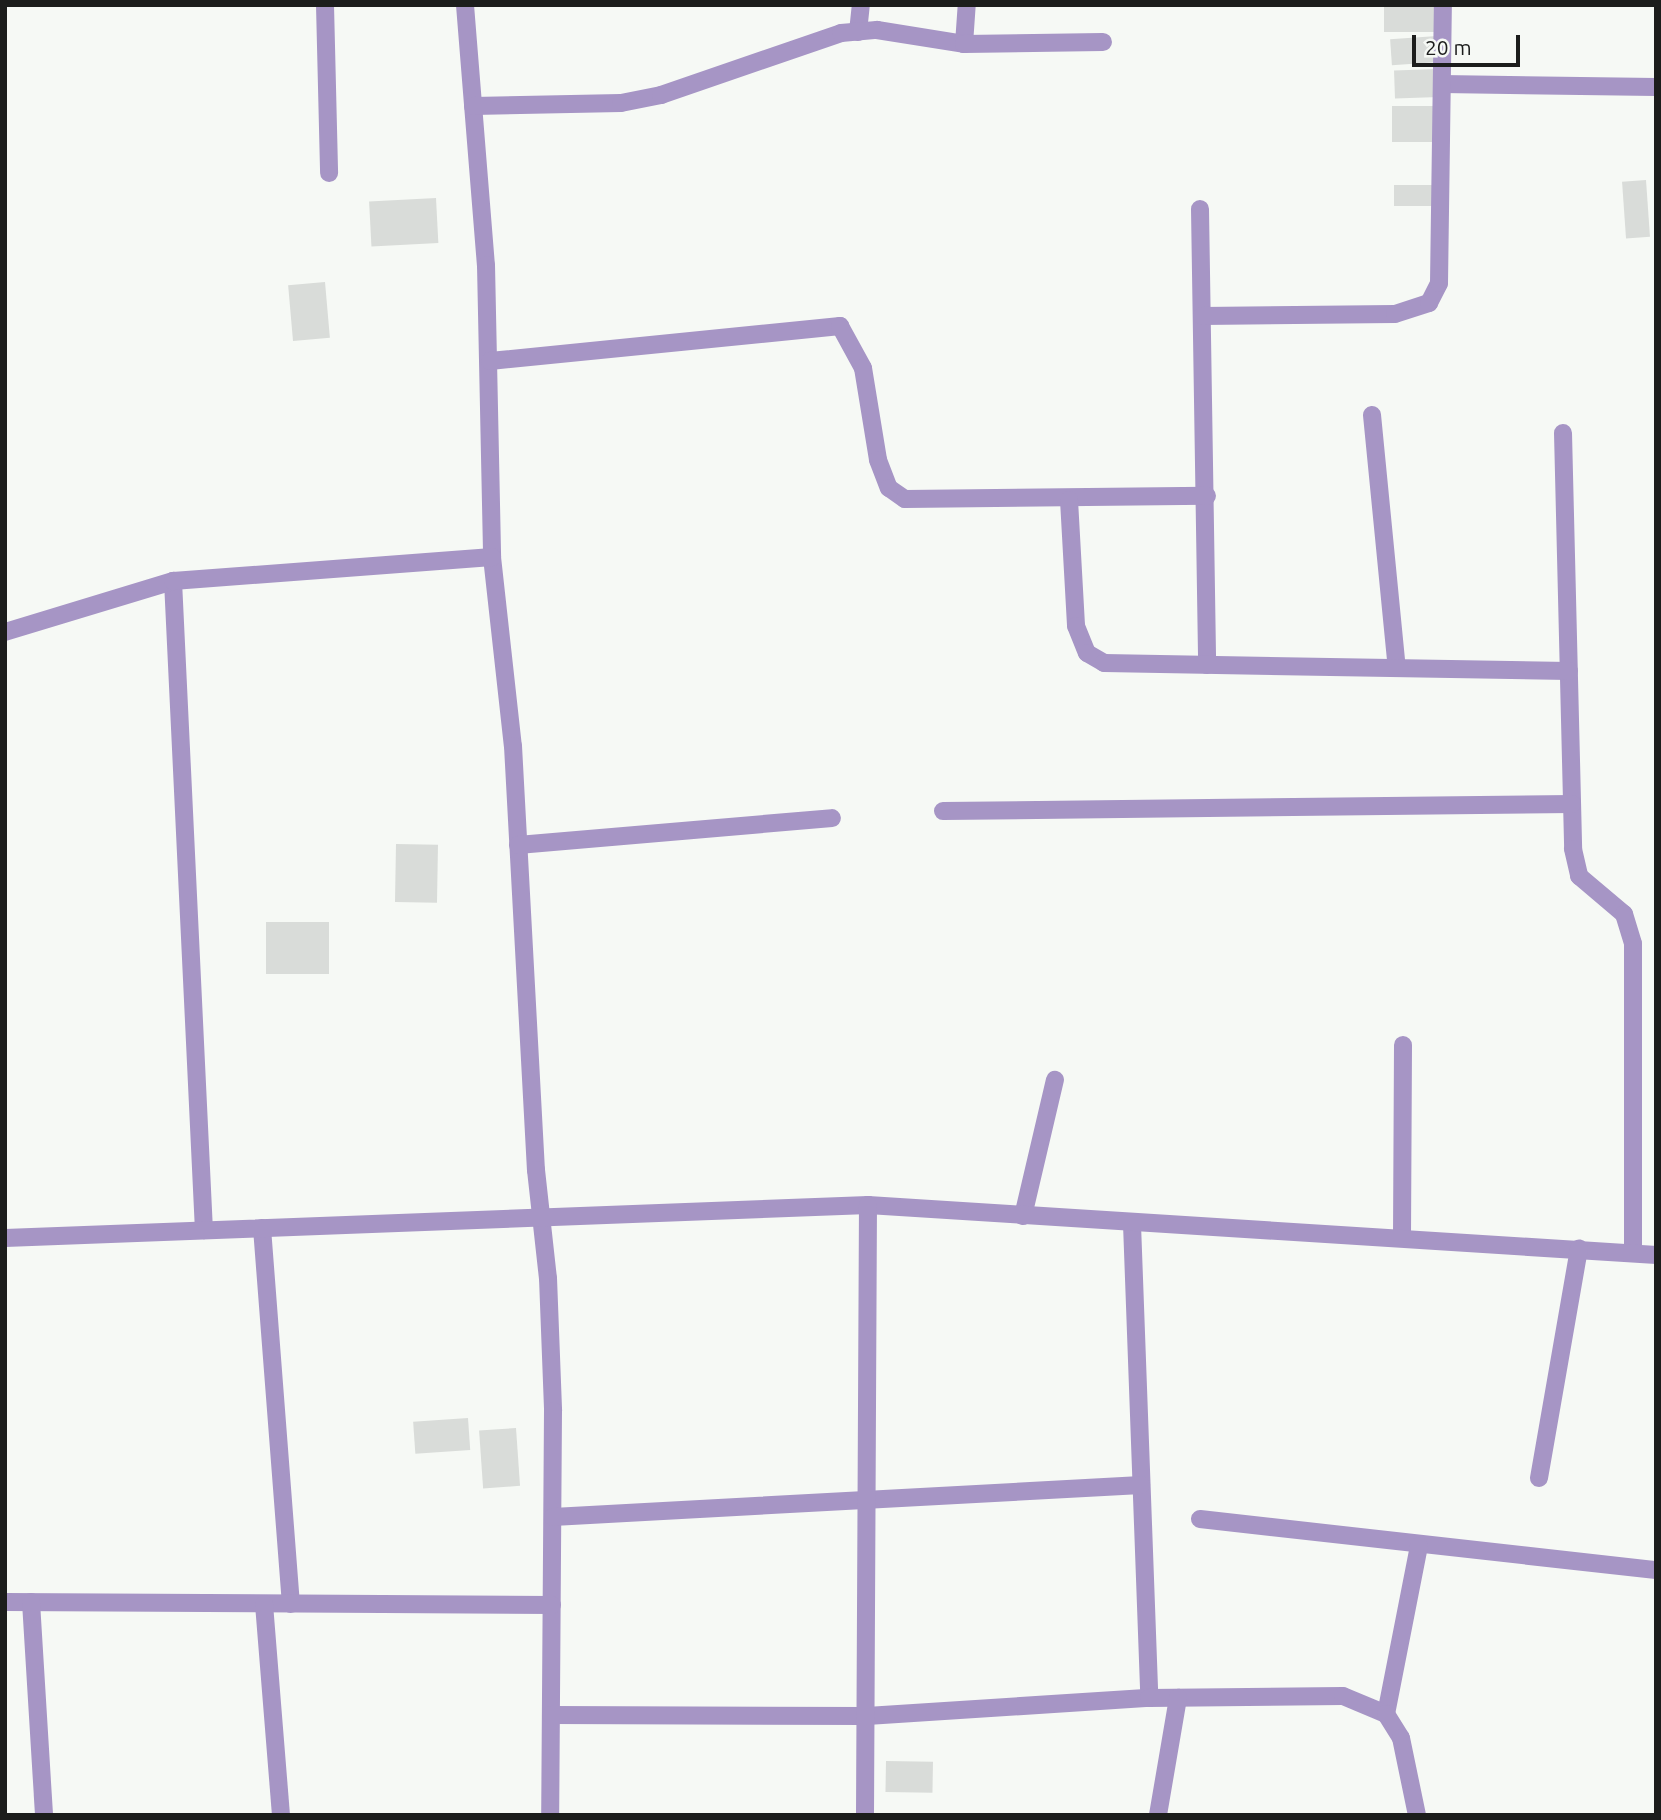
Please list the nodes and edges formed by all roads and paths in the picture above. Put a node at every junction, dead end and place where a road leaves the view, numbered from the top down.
1 (325, 5) edge
2 (465, 5) edge
3 (861, 5) edge
4 (967, 5) edge
5 (1443, 5) edge
6 (858, 32) junction
7 (1103, 42) dead end
8 (964, 44) junction
9 (1442, 84) junction
10 (1656, 88) edge
11 (473, 106) junction
12 (329, 173) dead end
13 (1200, 209) dead end
14 (1202, 316) junction
15 (489, 361) junction
16 (1372, 415) dead end
17 (1563, 433) dead end
18 (1207, 496) junction
19 (1069, 500) junction
20 (492, 557) junction
21 (173, 581) junction
22 (5, 632) edge
23 (1207, 666) junction
24 (1398, 668) junction
25 (1569, 671) junction
26 (1572, 804) junction
27 (943, 811) dead end
28 (832, 818) dead end
29 (518, 845) junction
30 (1403, 1045) dead end
31 (1055, 1080) dead end
32 (868, 1205) junction
33 (541, 1216) junction
34 (1023, 1216) junction
35 (1132, 1224) junction
36 (261, 1228) junction
37 (204, 1230) junction
38 (1402, 1237) junction
39 (5, 1238) edge
40 (1579, 1248) junction
41 (1633, 1252) junction
42 (1656, 1255) edge
43 (1539, 1478) dead end
44 (1141, 1485) junction
45 (867, 1496) junction
46 (553, 1517) junction
47 (1200, 1519) dead end
48 (1419, 1546) junction
49 (1656, 1570) edge
50 (5, 1602) edge
51 (31, 1602) junction
52 (264, 1604) junction
53 (291, 1604) junction
54 (552, 1605) junction
55 (1149, 1698) junction
56 (1178, 1698) junction
57 (1386, 1714) junction
58 (551, 1715) junction
59 (867, 1716) junction
60 (44, 1815) edge
61 (281, 1815) edge
62 (550, 1815) edge
63 (865, 1815) edge
64 (1158, 1815) edge
65 (1417, 1815) edge

1 - 12 street
2 - 11 street
3 - 6 street
4 - 8 street
5 - 9 street
6 - 8 street
6 - 11 street
7 - 8 street
9 - 10 street
9 - 14 street
11 - 15 street
13 - 14 street
14 - 18 street
15 - 19 street
15 - 20 street
16 - 24 street
17 - 25 street
18 - 19 street
18 - 23 street
19 - 23 street
20 - 21 street
20 - 29 street
21 - 22 street
21 - 37 street
23 - 24 street
24 - 25 street
25 - 26 street
26 - 27 street
26 - 41 street
28 - 29 street
29 - 33 street
30 - 38 street
31 - 34 street
32 - 33 street
32 - 34 street
32 - 45 street
33 - 36 street
33 - 46 street
34 - 35 street
35 - 38 street
35 - 44 street
36 - 37 street
36 - 53 street
37 - 39 street
38 - 40 street
40 - 41 street
40 - 43 street
41 - 42 street
44 - 45 street
44 - 55 street
45 - 46 street
45 - 59 street
46 - 54 street
47 - 48 street
48 - 49 street
48 - 57 street
50 - 51 street
51 - 52 street
51 - 60 street
52 - 53 street
52 - 61 street
53 - 54 street
54 - 58 street
55 - 56 street
55 - 59 street
56 - 57 street
56 - 64 street
57 - 65 street
58 - 59 street
58 - 62 street
59 - 63 street

